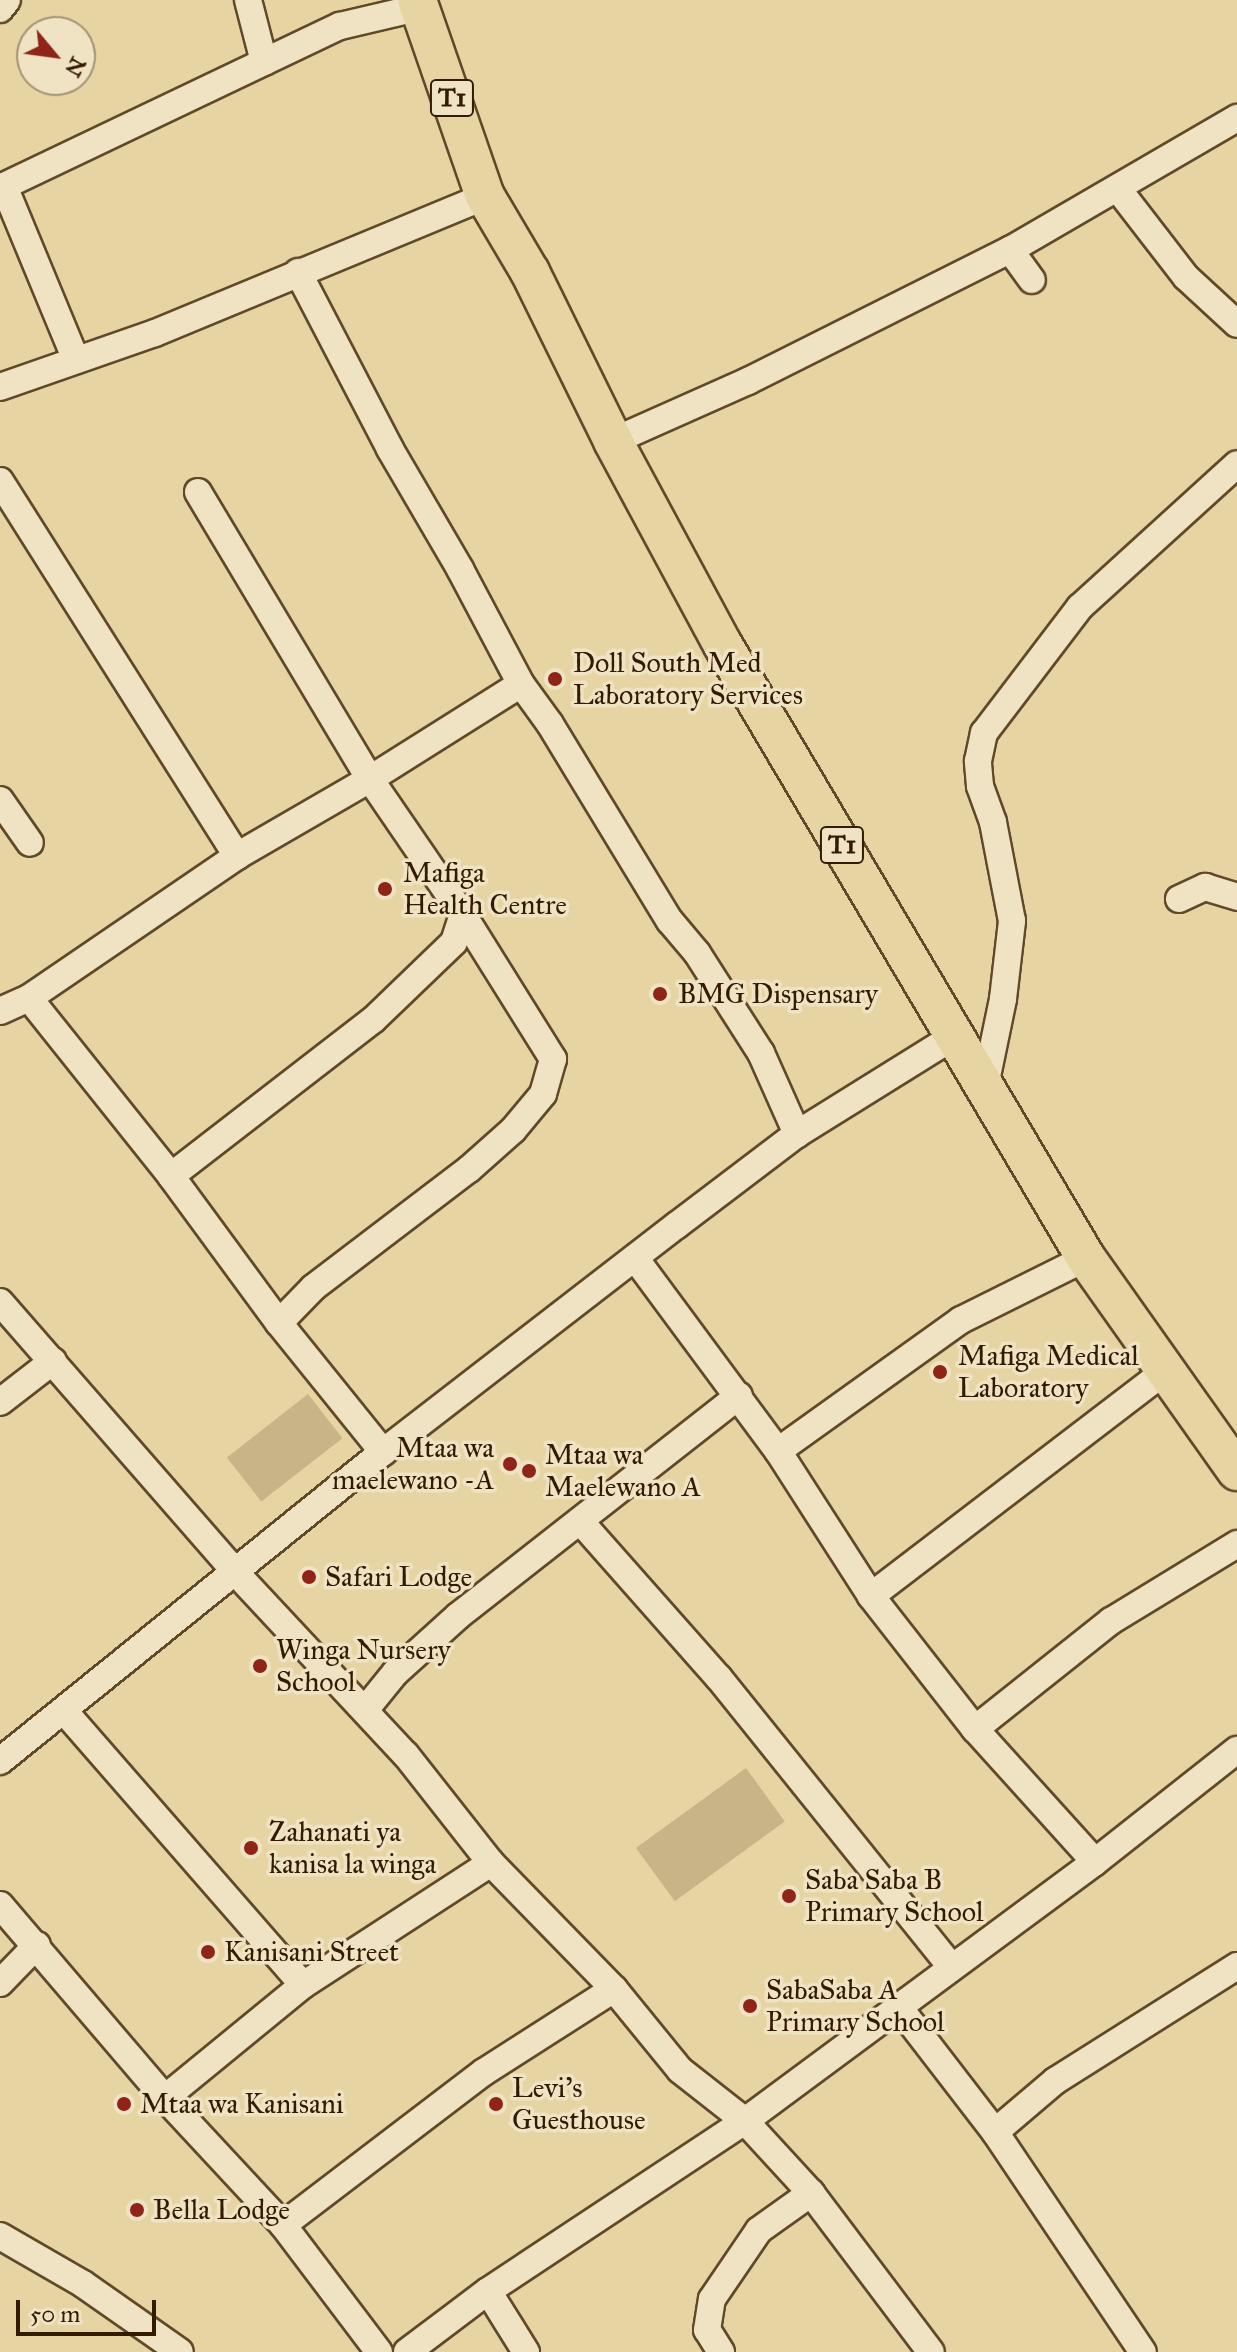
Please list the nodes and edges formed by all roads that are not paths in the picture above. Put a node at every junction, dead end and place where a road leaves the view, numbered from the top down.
1 (7, 0) edge
2 (248, 0) edge
3 (419, 3) edge
4 (0, 9) edge
5 (264, 62) junction
6 (1237, 118) edge
7 (2, 183) edge
8 (1118, 189) junction
9 (485, 196) junction
10 (1010, 250) junction
11 (298, 272) junction
12 (1032, 280) dead end
13 (1237, 324) edge
14 (76, 360) junction
15 (0, 387) edge
16 (613, 441) junction
17 (1237, 464) edge
18 (0, 481) edge
19 (198, 492) dead end
20 (521, 684) junction
21 (370, 779) junction
22 (0, 800) edge
23 (30, 843) dead end
24 (237, 856) junction
25 (1237, 897) edge
26 (1179, 899) dead end
27 (463, 915) junction
28 (29, 998) junction
29 (0, 1011) edge
30 (953, 1037) junction
31 (985, 1086) junction
32 (797, 1134) junction
33 (171, 1176) junction
34 (635, 1258) junction
35 (1086, 1258) junction
36 (0, 1302) edge
37 (279, 1323) junction
38 (53, 1361) junction
39 (1167, 1370) junction
40 (739, 1396) junction
41 (0, 1402) edge
42 (778, 1451) junction
43 (383, 1452) junction
44 (1237, 1471) edge
45 (580, 1521) junction
46 (1237, 1544) edge
47 (236, 1573) junction
48 (871, 1596) junction
49 (365, 1710) junction
50 (65, 1712) junction
51 (975, 1729) junction
52 (1236, 1753) edge
53 (0, 1761) edge
54 (1095, 1862) junction
55 (491, 1863) junction
56 (0, 1905) edge
57 (37, 1945) junction
58 (1237, 1966) edge
59 (951, 1967) junction
60 (0, 1983) edge
61 (303, 1985) junction
62 (614, 1989) junction
63 (898, 2006) junction
64 (165, 2098) junction
65 (745, 2121) junction
66 (995, 2132) junction
67 (811, 2193) junction
68 (283, 2225) junction
69 (0, 2236) edge
70 (488, 2291) junction
71 (147, 2342) edge
72 (180, 2352) edge
73 (379, 2352) edge
74 (407, 2352) edge
75 (526, 2352) edge
76 (721, 2352) edge
77 (931, 2352) edge
78 (1143, 2352) edge

1 - 4 street
2 - 5 street
3 - 5 street
3 - 9 highway, T1
5 - 7 street
6 - 8 street
7 - 14 street
8 - 10 street
8 - 13 street
9 - 11 street
9 - 16 highway, T1
10 - 12 street
10 - 16 street
11 - 14 street
11 - 20 street
14 - 15 street
16 - 30 highway, T1
17 - 31 street
18 - 24 street
19 - 21 street
20 - 21 street
20 - 32 street
21 - 24 street
21 - 27 street
22 - 23 street
24 - 28 street
25 - 26 street
27 - 33 street
27 - 37 street
28 - 29 street
28 - 33 street
30 - 31 highway, T1
30 - 32 street
31 - 35 highway, T1
32 - 34 street
33 - 37 street
34 - 40 street
34 - 43 street
35 - 39 highway, T1
35 - 42 street
36 - 38 street
37 - 43 street
38 - 41 street
38 - 47 street
39 - 44 highway, T1
39 - 48 street
40 - 42 street
40 - 45 street
42 - 48 street
43 - 47 street
45 - 49 street
45 - 59 street
46 - 51 street
47 - 49 street
47 - 50 street
48 - 51 street
49 - 55 street
50 - 53 street
50 - 61 street
51 - 54 street
52 - 54 street
54 - 59 street
55 - 61 street
55 - 62 street
56 - 57 street
57 - 60 street
57 - 64 street
58 - 66 street
59 - 63 street
61 - 64 street
62 - 65 street
62 - 68 street
63 - 65 street
63 - 66 street
64 - 68 street
65 - 67 street
65 - 70 street
66 - 78 street
67 - 76 street
67 - 77 street
68 - 73 street
69 - 71 street
70 - 74 street
70 - 75 street
71 - 72 street

